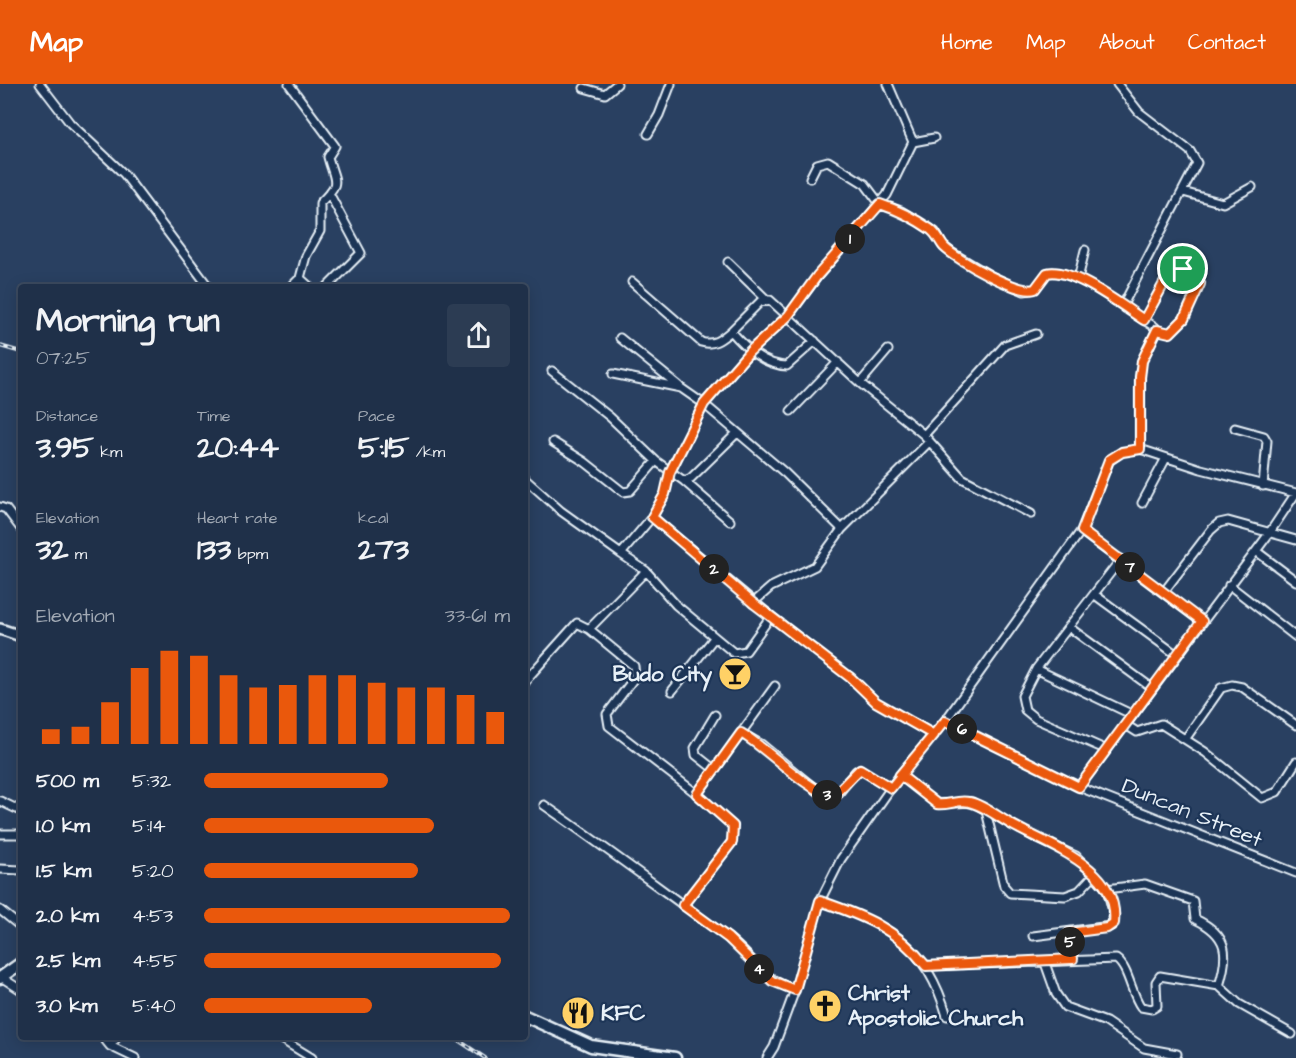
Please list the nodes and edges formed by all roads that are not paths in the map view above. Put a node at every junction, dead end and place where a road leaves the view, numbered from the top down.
1 (40, 84) edge
2 (289, 84) edge
3 (617, 84) edge
4 (671, 84) edge
5 (888, 84) edge
6 (1122, 86) edge
7 (584, 88) dead end
8 (648, 134) dead end
9 (934, 138) dead end
10 (913, 142) junction
11 (810, 178) dead end
12 (1251, 186) dead end
13 (1183, 192) junction
14 (330, 195) junction
15 (880, 204) junction
16 (1085, 250) dead end
17 (728, 262) dead end
18 (300, 279) junction
19 (1078, 279) junction
20 (632, 282) dead end
21 (206, 284) edge
22 (294, 284) edge
23 (306, 284) edge
24 (330, 284) edge
25 (767, 300) junction
26 (1124, 306) junction
27 (788, 316) junction
28 (1144, 320) junction
29 (1157, 330) junction
30 (731, 331) junction
31 (1036, 334) dead end
32 (620, 338) dead end
33 (815, 341) junction
34 (888, 350) dead end
35 (750, 351) junction
36 (838, 362) junction
37 (552, 371) dead end
38 (613, 374) dead end
39 (860, 382) junction
40 (681, 388) junction
41 (704, 404) junction
42 (791, 411) dead end
43 (1235, 428) dead end
44 (737, 433) junction
45 (924, 435) junction
46 (553, 442) dead end
47 (929, 442) junction
48 (1140, 449) junction
49 (1166, 458) junction
50 (656, 461) junction
51 (670, 472) junction
52 (684, 481) junction
53 (528, 482) edge
54 (1263, 486) junction
55 (1296, 493) edge
56 (1142, 503) dead end
57 (0, 507) edge
58 (1031, 514) dead end
59 (652, 517) junction
60 (730, 521) dead end
61 (18, 524) edge
62 (842, 529) junction
63 (1082, 531) junction
64 (1268, 535) junction
65 (1296, 540) edge
66 (1256, 550) junction
67 (621, 554) junction
68 (1121, 559) junction
69 (645, 571) junction
70 (1296, 581) edge
71 (1229, 585) junction
72 (1163, 592) junction
73 (1095, 595) junction
74 (753, 603) junction
75 (771, 616) junction
76 (1202, 621) junction
77 (1070, 628) junction
78 (0, 629) edge
79 (589, 629) junction
80 (18, 635) edge
81 (1296, 637) edge
82 (714, 638) junction
83 (1177, 655) junction
84 (1036, 669) junction
85 (528, 677) edge
86 (775, 686) dead end
87 (1152, 688) junction
88 (672, 691) dead end
89 (715, 715) dead end
90 (1133, 715) junction
91 (945, 721) junction
92 (1126, 725) junction
93 (1296, 725) edge
94 (741, 733) junction
95 (934, 735) junction
96 (1186, 738) junction
97 (1107, 750) junction
98 (1296, 762) edge
99 (715, 770) junction
100 (900, 775) junction
101 (1079, 787) junction
102 (891, 788) junction
103 (697, 794) junction
104 (0, 801) edge
105 (544, 805) dead end
106 (18, 810) edge
107 (986, 811) junction
108 (0, 834) edge
109 (18, 834) edge
110 (0, 869) edge
111 (18, 870) edge
112 (1296, 873) edge
113 (1094, 875) junction
114 (1107, 889) junction
115 (820, 901) junction
116 (683, 905) junction
117 (0, 910) edge
118 (18, 925) edge
119 (1069, 933) junction
120 (1034, 936) dead end
121 (1073, 959) junction
122 (1045, 963) junction
123 (18, 965) edge
124 (926, 966) junction
125 (0, 978) edge
126 (1219, 986) junction
127 (18, 988) edge
128 (795, 990) junction
129 (947, 1016) dead end
130 (528, 1017) edge
131 (1292, 1034) dead end
132 (105, 1040) edge
133 (115, 1040) edge
134 (283, 1040) edge
135 (110, 1046) junction
136 (774, 1047) junction
137 (1177, 1054) dead end
138 (135, 1058) edge
139 (312, 1058) edge
140 (663, 1058) edge
141 (675, 1058) edge
142 (767, 1058) edge
143 (774, 1058) edge

1 - 21 street
2 - 14 street
3 - 7 street
4 - 8 street
5 - 10 street
6 - 13 street
9 - 10 street
10 - 15 street
11 - 15 street
12 - 13 street
13 - 26 street
14 - 18 street
14 - 24 street
15 - 19 street
15 - 27 street
16 - 19 street
17 - 25 street
18 - 22 street
18 - 23 street
19 - 26 street
20 - 30 street
25 - 27 street
25 - 30 street
26 - 28 street
27 - 33 street
27 - 35 street
28 - 29 street
28 - 29 street
29 - 48 street
30 - 35 street
31 - 45 street
32 - 40 street
33 - 35 street
33 - 36 street
34 - 39 street
35 - 41 street
36 - 39 street
36 - 42 street
37 - 50 street
38 - 40 street
39 - 45 street
40 - 41 street
41 - 44 street
41 - 51 street
43 - 54 street
44 - 52 street
44 - 62 street
45 - 47 street
46 - 50 street
47 - 58 street
47 - 62 street
48 - 49 street
48 - 63 street
49 - 54 street
49 - 56 street
50 - 51 street
51 - 52 street
51 - 59 street
52 - 60 street
53 - 67 street
54 - 55 street
55 - 64 street
57 - 61 street
59 - 67 street
59 - 74 street
62 - 74 street
63 - 68 street
63 - 91 street
64 - 65 street
64 - 66 street
64 - 72 street
66 - 70 street
66 - 71 street
67 - 69 street
68 - 72 street
68 - 73 street
69 - 79 street
69 - 82 street
71 - 76 street
71 - 81 street
72 - 76 street
73 - 77 street
73 - 83 street
74 - 75 street
75 - 82 street
75 - 95 street
76 - 83 street
77 - 84 street
77 - 87 street
78 - 80 main road
79 - 85 street
79 - 103 street
82 - 88 street
83 - 87 street
84 - 90 street
84 - 97 street
86 - 94 street
87 - 90 street
89 - 99 street
90 - 92 street
91 - 95 street
91 - 101 street, Duncan Street
92 - 96 street
92 - 97 street
93 - 96 street
94 - 99 street
94 - 102 street
95 - 100 street
96 - 98 street
97 - 101 street
99 - 103 street
100 - 102 street
100 - 107 street
101 - 112 street, Duncan Street
102 - 115 street
103 - 116 street
104 - 106 street
105 - 116 street
107 - 113 street
107 - 113 street
108 - 109 street
110 - 111 street
113 - 114 street
114 - 119 street
114 - 126 street
115 - 124 street
115 - 128 street
116 - 128 street
117 - 118 street
119 - 120 street
119 - 121 street
121 - 122 street
121 - 126 street
122 - 124 street
122 - 137 street
123 - 125 main road
124 - 129 street
125 - 127 street
126 - 131 street
128 - 136 street
130 - 140 main road
132 - 135 street
133 - 135 street
134 - 139 street
135 - 138 street
136 - 142 street
136 - 143 street
140 - 141 main road

